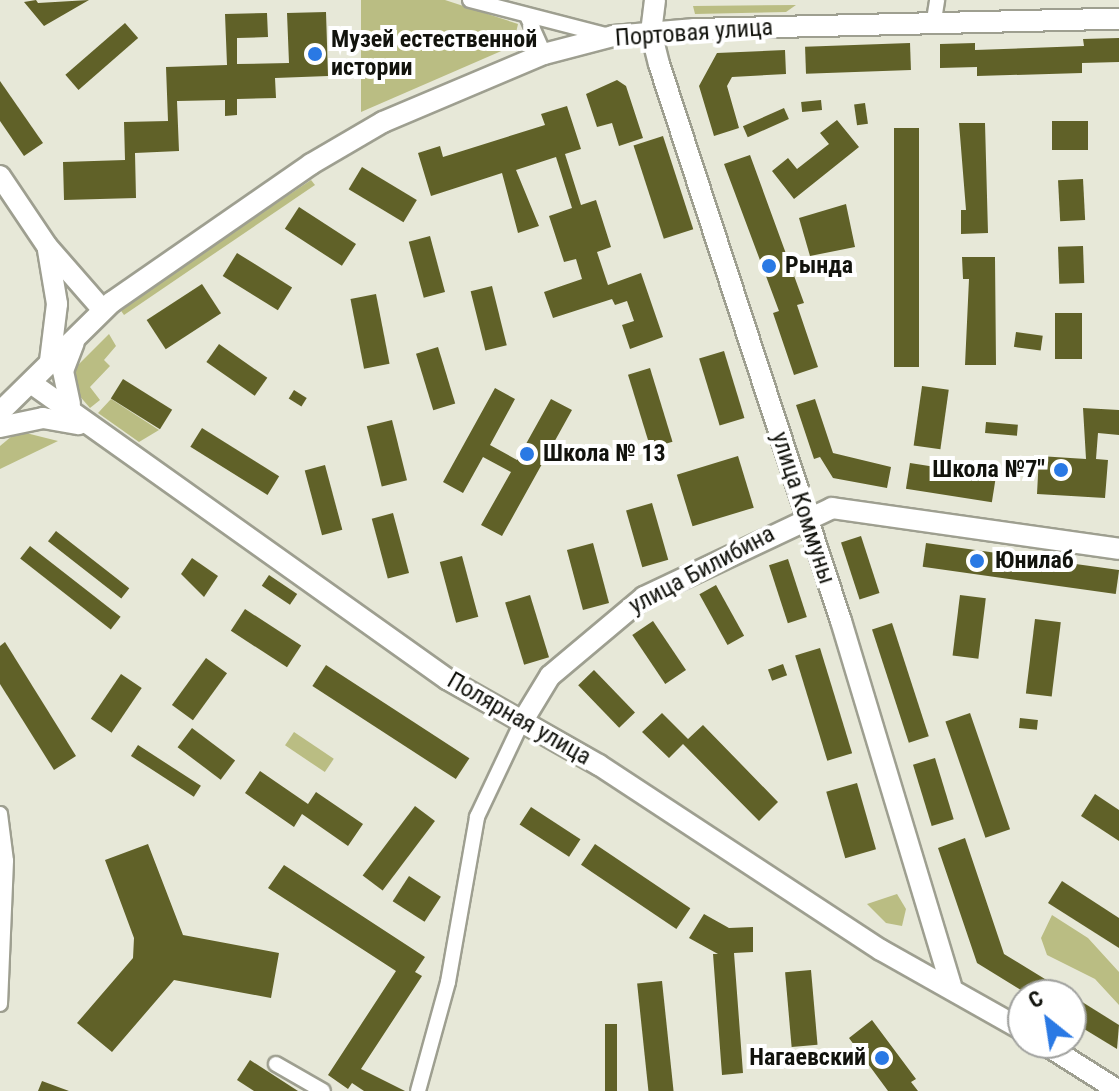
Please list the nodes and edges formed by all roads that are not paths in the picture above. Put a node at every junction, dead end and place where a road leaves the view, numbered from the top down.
1 (470, 0) edge
2 (655, 0) edge
3 (935, 10) edge
4 (528, 18) junction
5 (1119, 19) edge
6 (651, 32) junction
7 (613, 36) junction
8 (544, 54) junction
9 (0, 176) edge
10 (47, 246) junction
11 (157, 270) junction
12 (69, 271) junction
13 (102, 309) junction
14 (80, 331) junction
15 (50, 362) junction
16 (31, 383) junction
17 (70, 404) junction
18 (0, 412) edge
19 (86, 426) junction
20 (0, 427) edge
21 (807, 518) junction
22 (1119, 549) edge
23 (522, 722) junction
24 (0, 814) edge
25 (951, 985) junction
26 (0, 1004) edge
27 (1007, 1020) edge
28 (1068, 1059) edge
29 (276, 1064) dead end
30 (323, 1091) edge
31 (418, 1091) edge
32 (1119, 1091) edge

1 - 4 street
2 - 6 main road
3 - 5 main road, Портовая улица
3 - 6 main road, Портовая улица
4 - 7 street
4 - 8 street
6 - 7 main road, Портовая улица
6 - 21 main road, улица Коммуны
7 - 8 main road, Портовая улица
8 - 11 main road, Портовая улица
9 - 10 main road
10 - 12 main road
10 - 15 main road
11 - 12 main road
11 - 13 main road, Портовая улица
12 - 13 main road
13 - 14 main road, Портовая улица
14 - 15 main road, Портовая улица
14 - 17 main road
15 - 16 main road, Портовая улица
15 - 17 main road
16 - 18 main road, Портовая улица
16 - 19 main road, Полярная улица
17 - 19 main road
19 - 20 main road
19 - 23 main road, Полярная улица
21 - 22 main road, улица Билибина
21 - 23 main road, улица Билибина
21 - 25 main road, улица Коммуны
23 - 25 main road, Полярная улица
23 - 31 street, улица Билибина
24 - 26 street
25 - 27 main road, Полярная улица
28 - 32 main road
29 - 30 street

